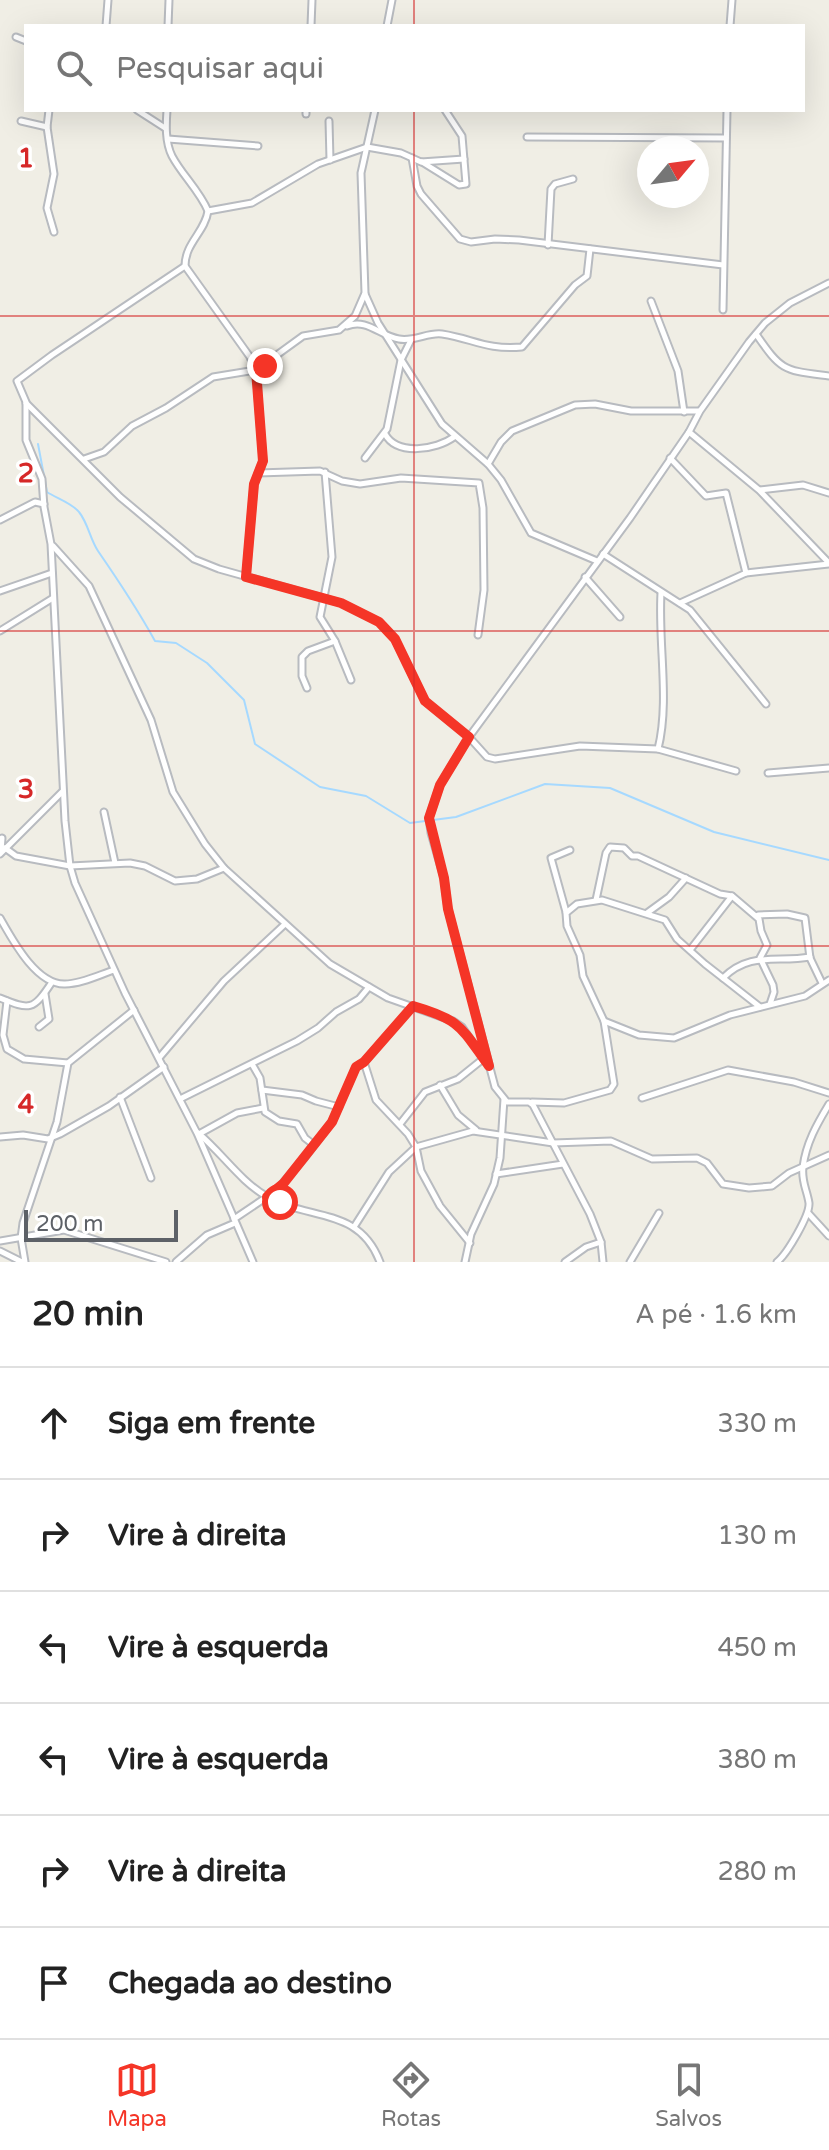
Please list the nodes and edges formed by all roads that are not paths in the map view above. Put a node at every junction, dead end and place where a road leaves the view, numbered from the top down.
1 (108, 0) edge
2 (169, 0) edge
3 (312, 0) edge
4 (392, 0) edge
5 (732, 0) edge
6 (106, 24) edge
7 (168, 24) edge
8 (311, 24) edge
9 (387, 24) edge
10 (730, 24) edge
11 (16, 37) dead end
12 (24, 40) edge
13 (49, 112) edge
14 (140, 112) edge
15 (167, 112) edge
16 (375, 112) edge
17 (446, 112) edge
18 (727, 112) edge
19 (21, 121) dead end
20 (329, 121) dead end
21 (47, 127) junction
22 (166, 129) junction
23 (527, 137) dead end
24 (726, 138) junction
25 (168, 139) junction
26 (258, 146) dead end
27 (367, 147) junction
28 (412, 158) junction
29 (464, 159) junction
30 (330, 160) junction
31 (421, 162) junction
32 (573, 179) dead end
33 (208, 211) junction
34 (54, 232) dead end
35 (548, 245) junction
36 (590, 249) junction
37 (723, 265) junction
38 (185, 266) junction
39 (829, 283) edge
40 (365, 293) junction
41 (651, 301) dead end
42 (723, 310) dead end
43 (339, 330) junction
44 (756, 334) junction
45 (385, 335) junction
46 (412, 339) junction
47 (401, 360) junction
48 (256, 370) junction
49 (829, 376) edge
50 (26, 402) junction
51 (700, 411) junction
52 (684, 412) junction
53 (689, 432) junction
54 (385, 433) junction
55 (454, 437) junction
56 (365, 458) dead end
57 (670, 458) junction
58 (84, 459) junction
59 (488, 464) junction
60 (325, 472) junction
61 (258, 473) junction
62 (759, 490) junction
63 (829, 493) edge
64 (44, 504) junction
65 (0, 520) edge
66 (51, 544) junction
67 (603, 554) junction
68 (597, 561) junction
69 (829, 563) edge
70 (52, 573) junction
71 (746, 573) junction
72 (246, 577) junction
73 (585, 577) junction
74 (0, 591) edge
75 (661, 593) junction
76 (53, 598) junction
77 (324, 599) junction
78 (679, 604) junction
79 (620, 617) dead end
80 (0, 631) edge
81 (478, 635) dead end
82 (335, 641) junction
83 (351, 680) dead end
84 (307, 688) dead end
85 (766, 704) dead end
86 (469, 737) junction
87 (658, 749) junction
88 (829, 768) edge
89 (736, 771) dead end
90 (768, 773) dead end
91 (63, 792) junction
92 (104, 812) dead end
93 (1, 837) edge
94 (3, 850) edge
95 (570, 850) dead end
96 (115, 863) junction
97 (70, 866) junction
98 (224, 868) junction
99 (686, 878) junction
100 (732, 896) junction
101 (596, 900) junction
102 (566, 913) junction
103 (646, 913) junction
104 (758, 915) junction
105 (0, 918) edge
106 (284, 925) junction
107 (690, 950) junction
108 (810, 957) junction
109 (760, 958) junction
110 (114, 970) junction
111 (723, 978) junction
112 (829, 980) edge
113 (52, 982) junction
114 (822, 983) junction
115 (369, 987) junction
116 (45, 993) junction
117 (0, 998) edge
118 (7, 1001) junction
119 (770, 1004) junction
120 (413, 1006) junction
121 (760, 1007) junction
122 (134, 1010) junction
123 (604, 1021) junction
124 (39, 1027) dead end
125 (159, 1058) junction
126 (483, 1059) junction
127 (364, 1062) junction
128 (68, 1063) junction
129 (252, 1064) junction
130 (489, 1066) junction
131 (164, 1067) junction
132 (440, 1085) junction
133 (262, 1090) junction
134 (829, 1093) edge
135 (120, 1097) junction
136 (642, 1098) dead end
137 (180, 1099) junction
138 (504, 1099) junction
139 (531, 1102) junction
140 (829, 1104) edge
141 (339, 1107) junction
142 (263, 1108) junction
143 (400, 1124) junction
144 (478, 1131) junction
145 (198, 1133) junction
146 (502, 1136) junction
147 (0, 1137) edge
148 (52, 1137) junction
149 (553, 1143) junction
150 (314, 1145) junction
151 (416, 1147) junction
152 (829, 1155) edge
153 (563, 1164) junction
154 (802, 1168) junction
155 (496, 1174) junction
156 (151, 1178) dead end
157 (267, 1197) junction
158 (659, 1213) dead end
159 (808, 1213) junction
160 (234, 1221) junction
161 (354, 1227) junction
162 (829, 1236) edge
163 (21, 1238) junction
164 (0, 1241) edge
165 (601, 1242) junction
166 (470, 1243) junction
167 (0, 1251) edge
168 (603, 1260) edge
169 (24, 1262) edge
170 (166, 1262) edge
171 (176, 1262) edge
172 (253, 1262) edge
173 (380, 1262) edge
174 (465, 1262) edge
175 (565, 1262) edge
176 (611, 1262) edge
177 (630, 1262) edge
178 (777, 1262) edge

1 - 6 street
2 - 7 street
3 - 8 street
4 - 9 street
5 - 10 street
11 - 12 street
13 - 21 street
14 - 22 street
15 - 22 street
16 - 27 street
17 - 29 street
18 - 24 street
19 - 21 street
20 - 30 street
21 - 34 street
22 - 25 street
23 - 24 street
24 - 37 street
25 - 26 street
25 - 33 street
27 - 28 street
27 - 30 street
27 - 40 street
28 - 31 street
28 - 35 street
29 - 31 street
29 - 31 street
30 - 33 street
32 - 35 street
33 - 38 street
35 - 36 street
36 - 37 street
36 - 46 street
37 - 42 street
38 - 48 street
38 - 50 street
39 - 44 street
40 - 43 street
40 - 45 street
41 - 52 street
43 - 45 street
43 - 48 street
44 - 49 street
44 - 51 street
45 - 46 street
45 - 47 street
46 - 47 street
47 - 54 street
47 - 55 street
48 - 58 street
48 - 61 street
50 - 58 street
50 - 64 street
51 - 52 street
51 - 53 street
52 - 59 street
53 - 57 street
53 - 62 street
54 - 55 street
54 - 56 street
55 - 59 street
57 - 67 street
57 - 71 street
58 - 72 street
59 - 68 street
60 - 61 street
60 - 77 street
60 - 81 street
61 - 72 street
62 - 63 street
62 - 69 street
64 - 65 street
64 - 66 street
66 - 70 street
66 - 98 street
67 - 68 street
67 - 75 street
68 - 73 street
69 - 71 street
70 - 74 street
70 - 76 street
71 - 78 street
72 - 77 street
73 - 79 street
73 - 86 street
75 - 78 street
75 - 87 street
76 - 80 street
76 - 91 street
77 - 82 street
77 - 86 street
78 - 85 street
82 - 83 street
82 - 84 street
86 - 87 street
86 - 130 street
87 - 89 street
88 - 90 street
91 - 94 street
91 - 97 street
92 - 96 street
93 - 94 street
93 - 94 street
94 - 97 street
95 - 102 street
96 - 97 street
96 - 98 street
97 - 110 street
98 - 106 street
99 - 100 street
99 - 101 street
99 - 103 street
100 - 104 street
100 - 107 street
101 - 102 street
101 - 103 street
102 - 123 street
103 - 107 street
104 - 108 street
104 - 109 street
105 - 113 street
106 - 115 street
106 - 125 street
107 - 111 street
108 - 109 street
108 - 114 street
109 - 111 street
109 - 119 street
110 - 113 street
110 - 122 street
111 - 121 street
112 - 114 street
113 - 116 street
114 - 119 street
115 - 120 street
115 - 129 street
116 - 118 street
116 - 124 street
117 - 118 street
118 - 128 street
119 - 121 street
120 - 126 street
120 - 127 street
121 - 123 street
122 - 125 street
122 - 128 street
123 - 139 street
125 - 131 street
126 - 130 street
126 - 132 street
127 - 141 street
127 - 143 street
128 - 148 street
129 - 133 street
129 - 137 street
130 - 138 street
131 - 135 street
131 - 137 street
132 - 143 street
132 - 144 street
133 - 141 street
133 - 142 street
134 - 136 street
135 - 148 street
135 - 156 street
137 - 145 street
138 - 139 street
138 - 146 street
139 - 149 street
140 - 154 street
141 - 150 street
142 - 145 street
142 - 150 street
143 - 151 street
144 - 146 street
144 - 151 street
145 - 157 street
145 - 160 street
146 - 149 street
146 - 155 street
147 - 148 street
148 - 163 street
149 - 153 street
149 - 154 street
150 - 157 street
151 - 161 street
151 - 166 street
152 - 154 street
153 - 155 street
153 - 165 street
154 - 159 street
155 - 166 street
157 - 160 street
157 - 161 street
158 - 177 street
159 - 162 street
159 - 178 street
160 - 171 street
160 - 172 street
161 - 173 street
163 - 164 street
163 - 169 street
163 - 170 street
165 - 168 street
165 - 175 street
166 - 174 street
167 - 169 street
168 - 176 street

